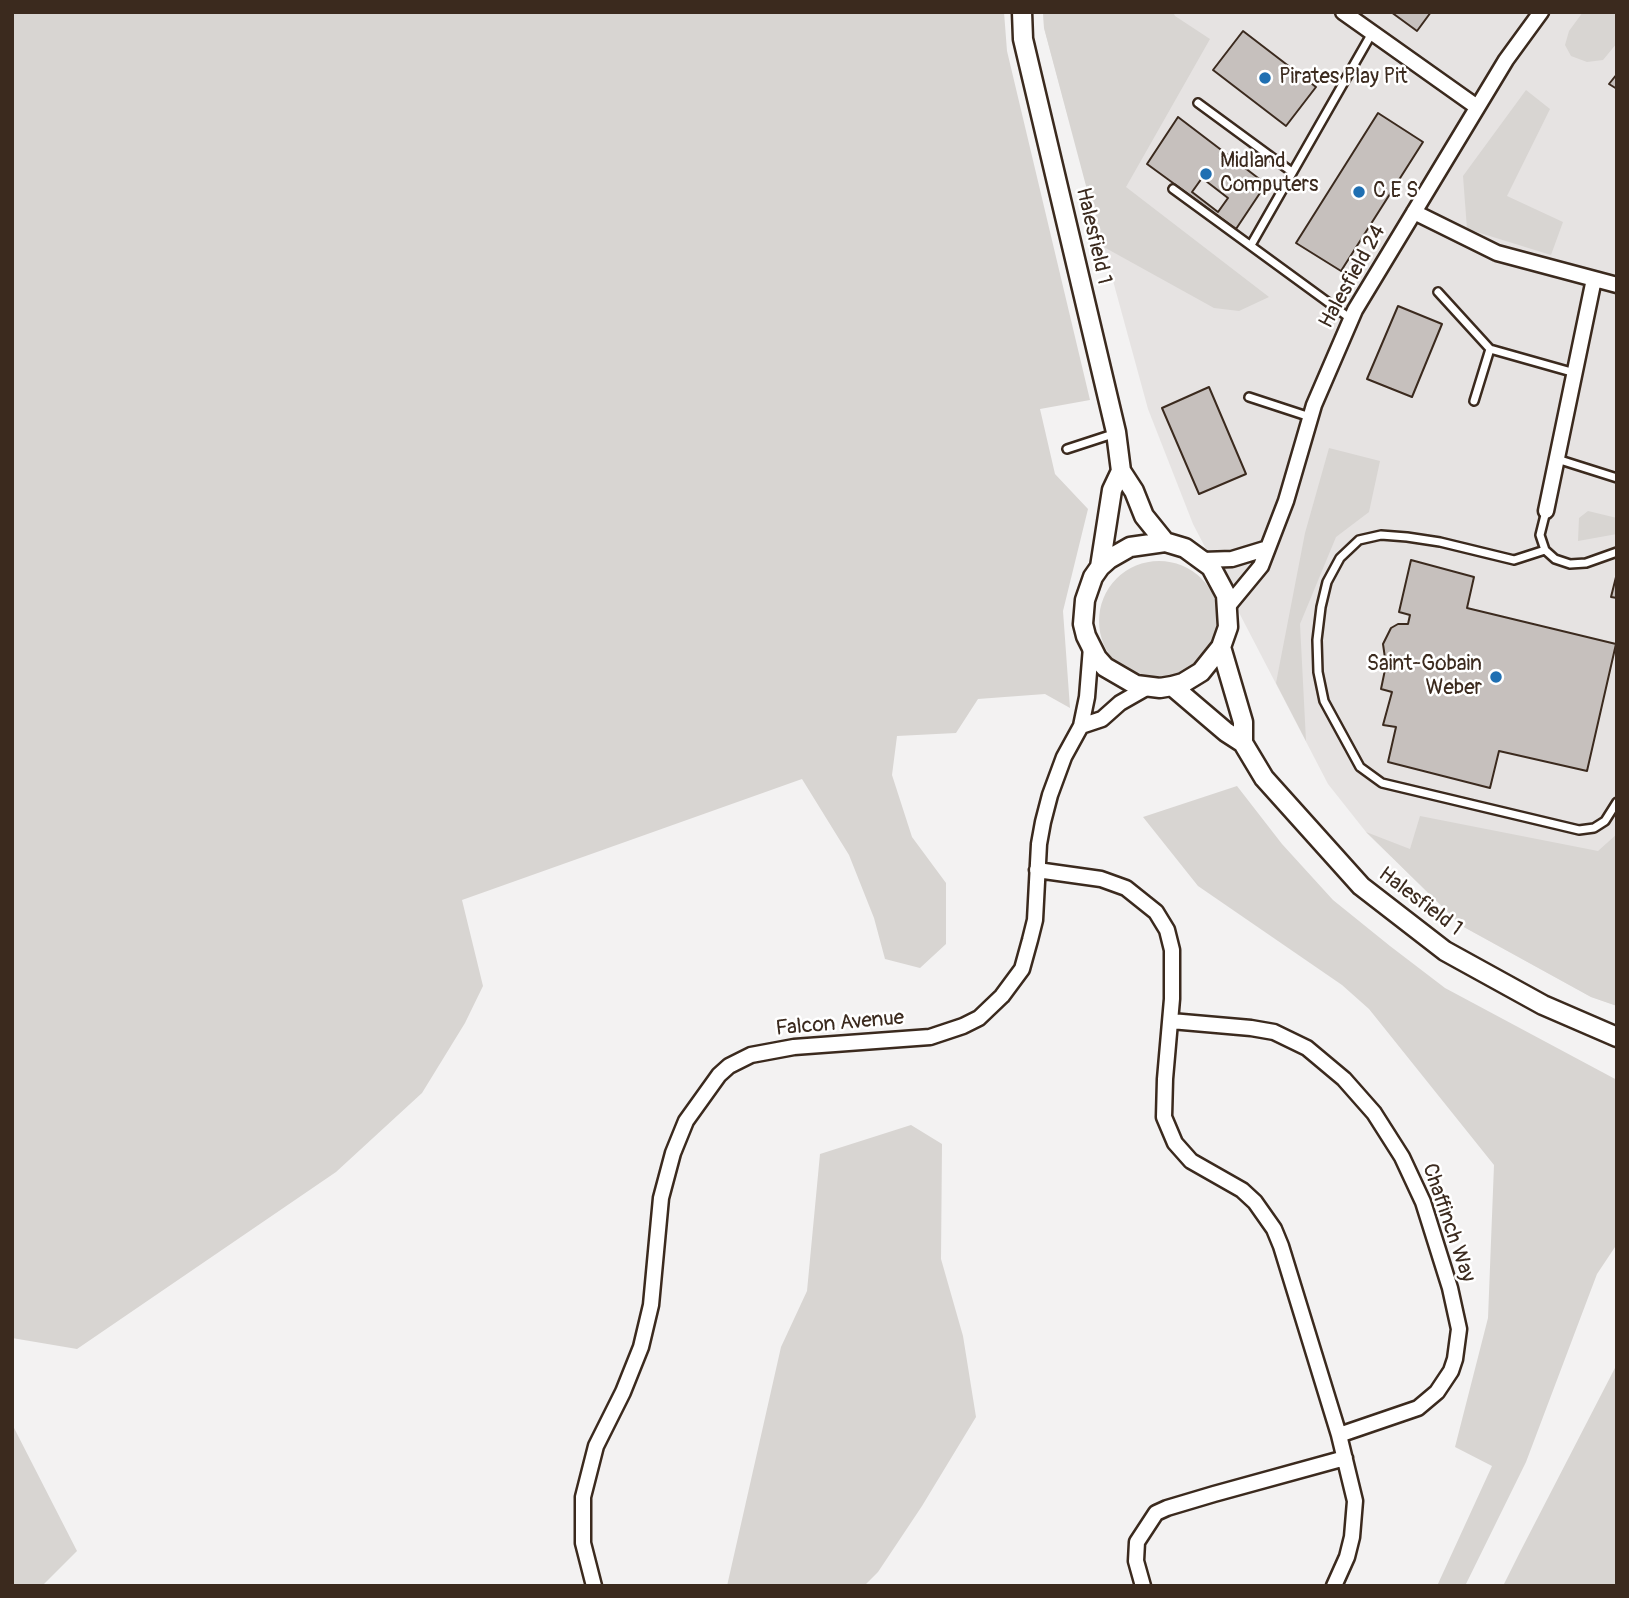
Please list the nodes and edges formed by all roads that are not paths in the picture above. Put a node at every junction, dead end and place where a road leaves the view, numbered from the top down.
1 (1022, 12) edge
2 (1343, 12) edge
3 (1541, 12) edge
4 (1372, 32) junction
5 (1198, 103) dead end
6 (1478, 107) junction
7 (1292, 172) junction
8 (1173, 189) dead end
9 (1414, 212) junction
10 (1251, 245) junction
11 (1594, 279) junction
12 (1617, 285) edge
13 (1438, 292) dead end
14 (1351, 318) junction
15 (1490, 349) junction
16 (1575, 373) junction
17 (1249, 397) dead end
18 (1474, 401) dead end
19 (1311, 417) junction
20 (1116, 432) junction
21 (1067, 449) dead end
22 (1557, 459) junction
23 (1121, 471) junction
24 (1617, 478) edge
25 (1546, 511) joint
26 (1165, 542) junction
27 (1269, 548) junction
28 (1545, 550) junction
29 (1617, 552) edge
30 (1203, 560) junction
31 (1100, 567) junction
32 (1228, 606) junction
33 (1091, 647) junction
34 (1221, 647) junction
35 (1172, 686) junction
36 (1148, 687) junction
37 (1081, 726) junction
38 (1243, 743) junction
39 (1617, 802) edge
40 (1037, 870) junction
41 (1171, 1021) junction
42 (1617, 1037) edge
43 (1339, 1435) junction
44 (1345, 1458) junction
45 (594, 1586) edge
46 (1143, 1586) edge
47 (1334, 1586) edge

1 - 20 street, Halesfield 1
2 - 4 street
3 - 6 street, Halesfield 24
4 - 6 street
4 - 7 lane
5 - 7 lane
6 - 9 street, Halesfield 24
7 - 10 lane
8 - 10 lane
9 - 11 street
9 - 14 street, Halesfield 24
10 - 14 lane
11 - 12 street
11 - 16 street
13 - 15 lane
14 - 19 street, Halesfield 24
15 - 16 lane
15 - 18 lane
16 - 22 street
17 - 19 lane
19 - 27 street, Halesfield 24
20 - 21 lane
20 - 23 street, Halesfield 1
22 - 24 lane
22 - 25 street
23 - 26 street, Halesfield 1
23 - 31 street, Halesfield 1
25 - 28 lane
26 - 30 street, Halesfield 1
26 - 31 street, Halesfield 1
27 - 30 street
27 - 32 street, Halesfield 24
28 - 29 lane
28 - 39 lane
30 - 32 street, Halesfield 1
31 - 33 street, Halesfield 1
32 - 34 street, Halesfield 1
33 - 36 street, Halesfield 1
33 - 37 street, Falcon Avenue
34 - 35 street, Halesfield 1
34 - 38 street, Halesfield 1
35 - 36 street, Halesfield 1
35 - 38 street, Halesfield 1
36 - 37 street
37 - 40 street, Falcon Avenue
38 - 42 street, Halesfield 1
40 - 41 street
40 - 45 street, Falcon Avenue
41 - 43 street
41 - 43 street, Chaffinch Way
43 - 44 street
44 - 46 street
44 - 47 street

